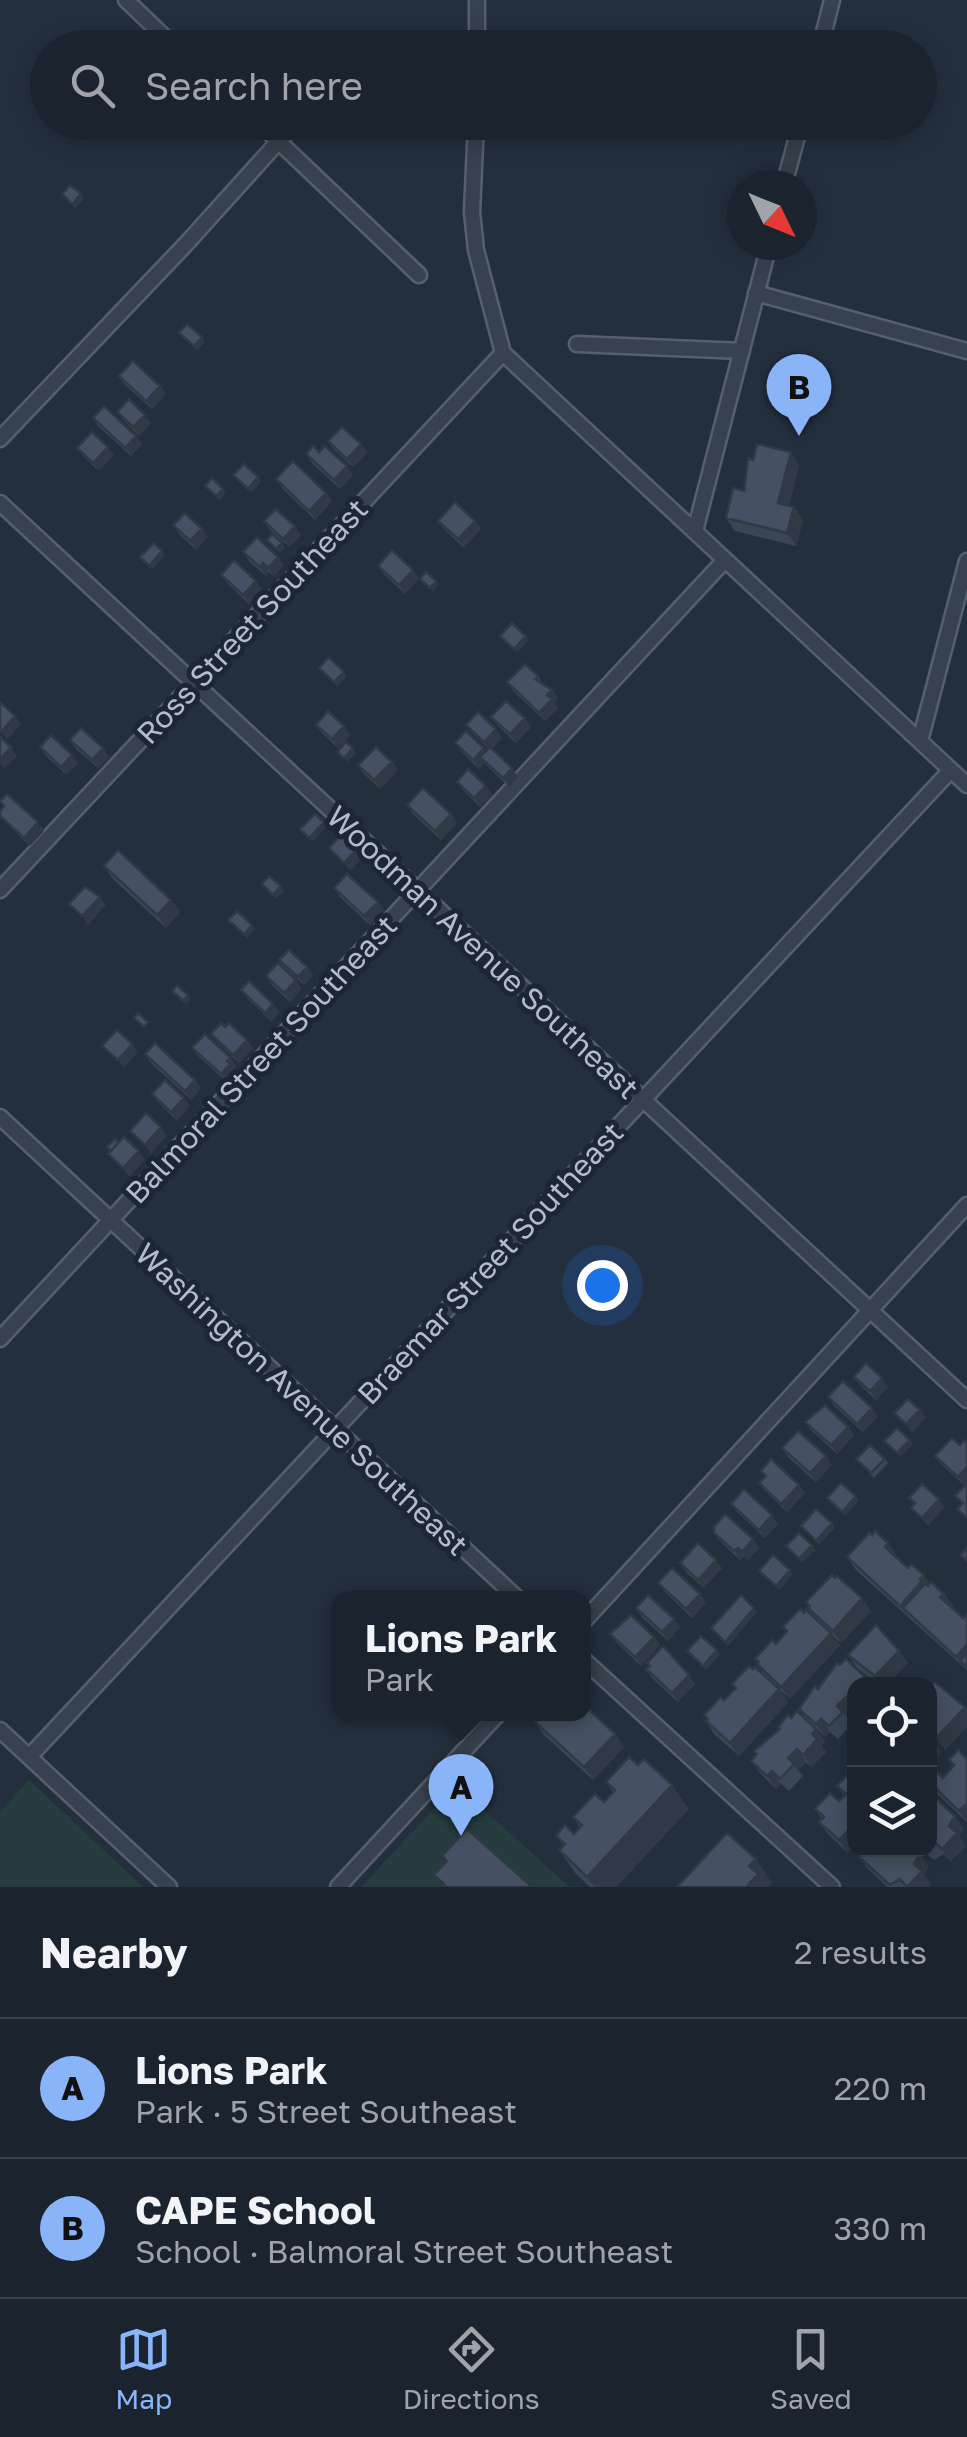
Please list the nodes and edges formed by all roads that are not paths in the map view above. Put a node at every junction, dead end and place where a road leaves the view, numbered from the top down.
1 (126, 0) edge
2 (477, 0) edge
3 (832, 0) edge
4 (157, 30) edge
5 (477, 30) edge
6 (824, 30) edge
7 (475, 140) edge
8 (796, 140) edge
9 (280, 142) joint
10 (788, 170) edge
11 (765, 260) edge
12 (419, 275) dead end
13 (756, 293) junction
14 (578, 344) dead end
15 (742, 351) junction
16 (967, 351) edge
17 (504, 353) junction
18 (0, 439) edge
19 (0, 503) edge
20 (695, 531) junction
21 (725, 560) junction
22 (967, 561) edge
23 (194, 683) junction
24 (920, 740) junction
25 (951, 770) junction
26 (967, 785) edge
27 (0, 890) edge
28 (418, 890) junction
29 (643, 1100) junction
30 (0, 1117) edge
31 (967, 1205) edge
32 (111, 1220) junction
33 (870, 1310) junction
34 (0, 1339) edge
35 (967, 1400) edge
36 (335, 1429) junction
37 (509, 1591) edge
38 (591, 1613) edge
39 (591, 1666) edge
40 (492, 1721) edge
41 (0, 1730) edge
42 (29, 1757) junction
43 (169, 1887) edge
44 (338, 1887) edge
45 (832, 1887) edge

1 - 4 street
2 - 5 street
3 - 6 street
7 - 17 street
8 - 10 street
9 - 12 street
9 - 18 street
11 - 13 street
13 - 15 street
13 - 16 street
14 - 15 street
15 - 20 street
17 - 20 street
17 - 23 street, Ross Street Southeast
19 - 23 street, Woodman Avenue Southeast
20 - 21 street
21 - 24 street
21 - 28 street, Balmoral Street Southeast
22 - 24 street
23 - 27 street, Ross Street Southeast
23 - 28 street, Woodman Avenue Southeast
24 - 25 street
25 - 26 street
25 - 29 street, Braemar Street Southeast
28 - 29 street, Woodman Avenue Southeast
28 - 32 street, Balmoral Street Southeast
29 - 33 street, Woodman Avenue Southeast
29 - 36 street, Braemar Street Southeast
30 - 32 street, Washington Avenue Southeast
31 - 33 street
32 - 34 street, Balmoral Street Southeast
32 - 36 street, Washington Avenue Southeast
33 - 35 street, Woodman Avenue Southeast
33 - 38 street
36 - 37 street, Washington Avenue Southeast
36 - 42 street, Braemar Street Southeast
39 - 45 street
40 - 44 street
41 - 42 street
42 - 43 street

